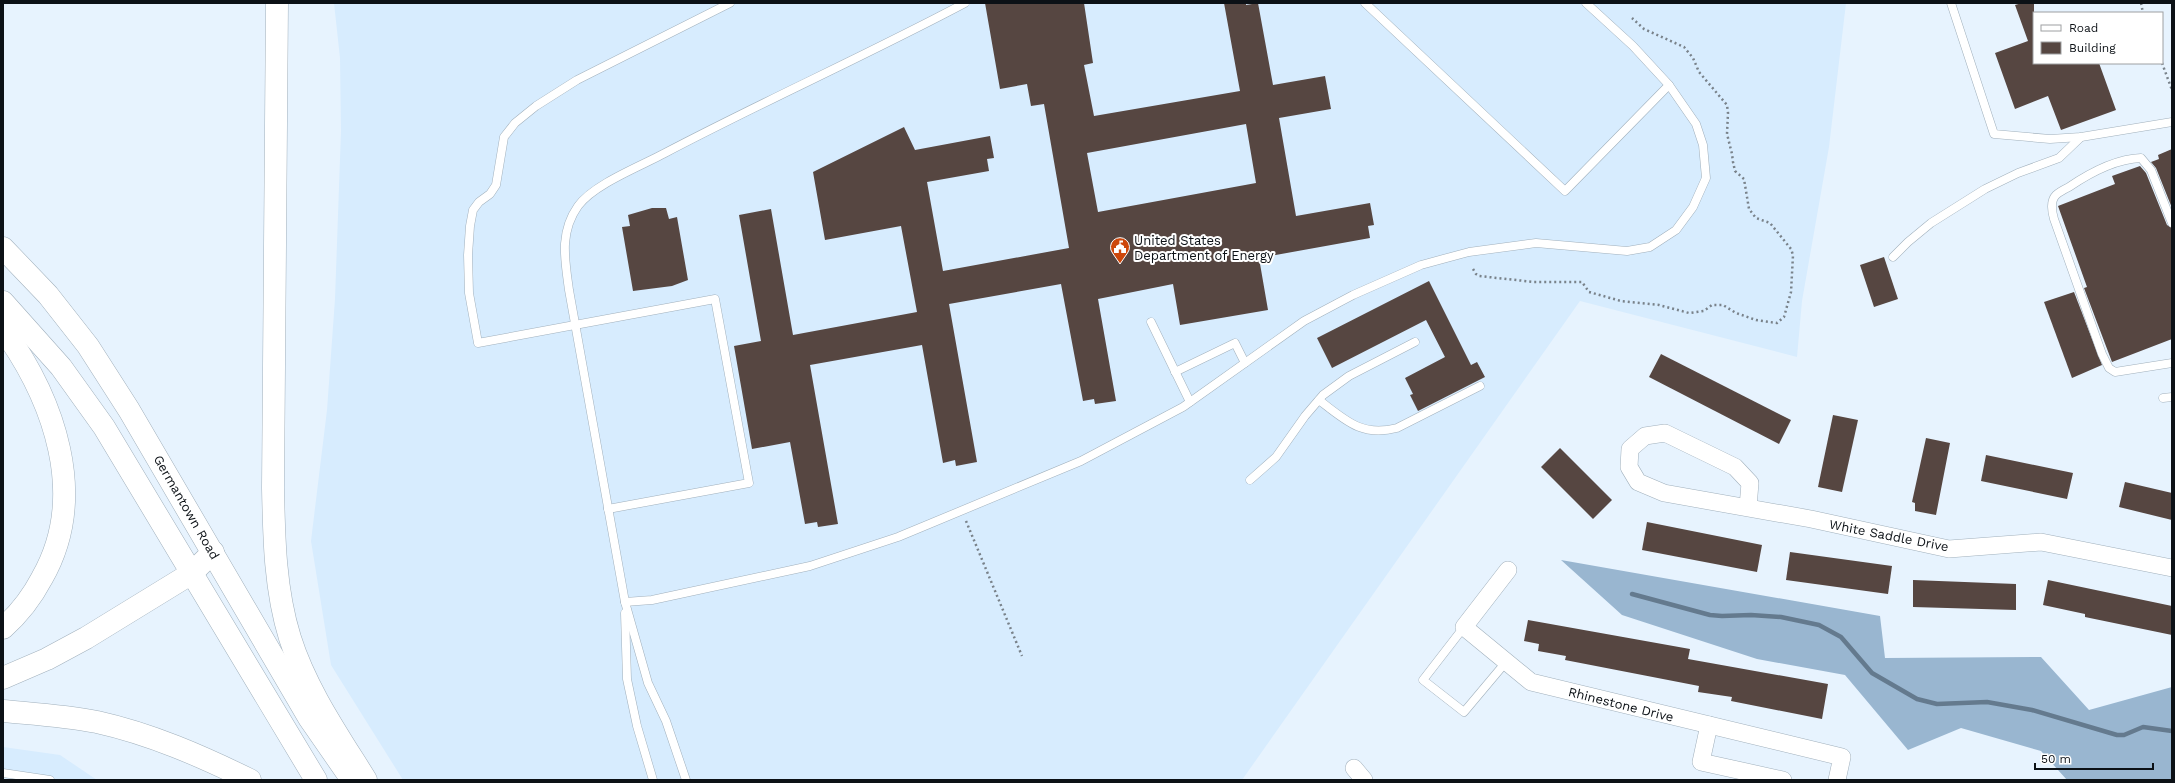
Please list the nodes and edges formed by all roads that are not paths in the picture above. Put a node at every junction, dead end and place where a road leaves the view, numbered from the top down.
1 (277, 3) edge
2 (730, 3) edge
3 (965, 3) edge
4 (1365, 3) edge
5 (1951, 3) edge
6 (1591, 4) edge
7 (1669, 85) junction
8 (2172, 122) edge
9 (2081, 137) junction
10 (2172, 223) edge
11 (3, 248) edge
12 (1893, 257) dead end
13 (3, 302) edge
14 (1151, 322) dead end
15 (576, 325) junction
16 (3, 329) edge
17 (1414, 342) dead end
18 (1245, 363) junction
19 (2172, 363) edge
20 (1175, 372) junction
21 (1480, 386) dead end
22 (2172, 397) edge
23 (2163, 398) dead end
24 (1319, 400) junction
25 (1190, 402) junction
26 (1250, 480) dead end
27 (1748, 507) junction
28 (608, 509) junction
29 (213, 552) junction
30 (2172, 568) edge
31 (1508, 570) dead end
32 (192, 573) junction
33 (625, 602) junction
34 (1464, 627) junction
35 (3, 628) edge
36 (1506, 662) junction
37 (3, 678) edge
38 (3, 711) edge
39 (1709, 725) junction
40 (3, 773) edge
41 (50, 780) edge
42 (250, 780) edge
43 (316, 780) edge
44 (352, 780) edge
45 (366, 780) edge
46 (653, 780) edge
47 (686, 780) edge
48 (1783, 780) edge
49 (1837, 780) edge

1 - 45 main road
2 - 15 lane
3 - 15 lane
4 - 7 lane
5 - 9 lane
6 - 7 lane
7 - 18 lane
8 - 9 lane
9 - 12 lane
10 - 19 lane
11 - 29 main road, Germantown Road
13 - 32 main road
14 - 20 lane
15 - 28 lane
15 - 28 lane
16 - 35 main road
17 - 24 lane
18 - 20 lane
18 - 25 lane
20 - 25 lane
21 - 24 lane
22 - 23 lane
24 - 26 lane
25 - 33 lane
27 - 27 street, White Saddle Drive
27 - 30 street, White Saddle Drive
28 - 33 lane
29 - 32 main road
29 - 44 main road, Germantown Road
31 - 34 street
32 - 37 main road
32 - 43 main road
33 - 46 lane
33 - 47 lane
34 - 36 street, Rhinestone Drive
34 - 36 lane
36 - 39 street, Rhinestone Drive
38 - 42 main road
39 - 48 street
39 - 49 street, Rhinestone Drive
40 - 41 lane

